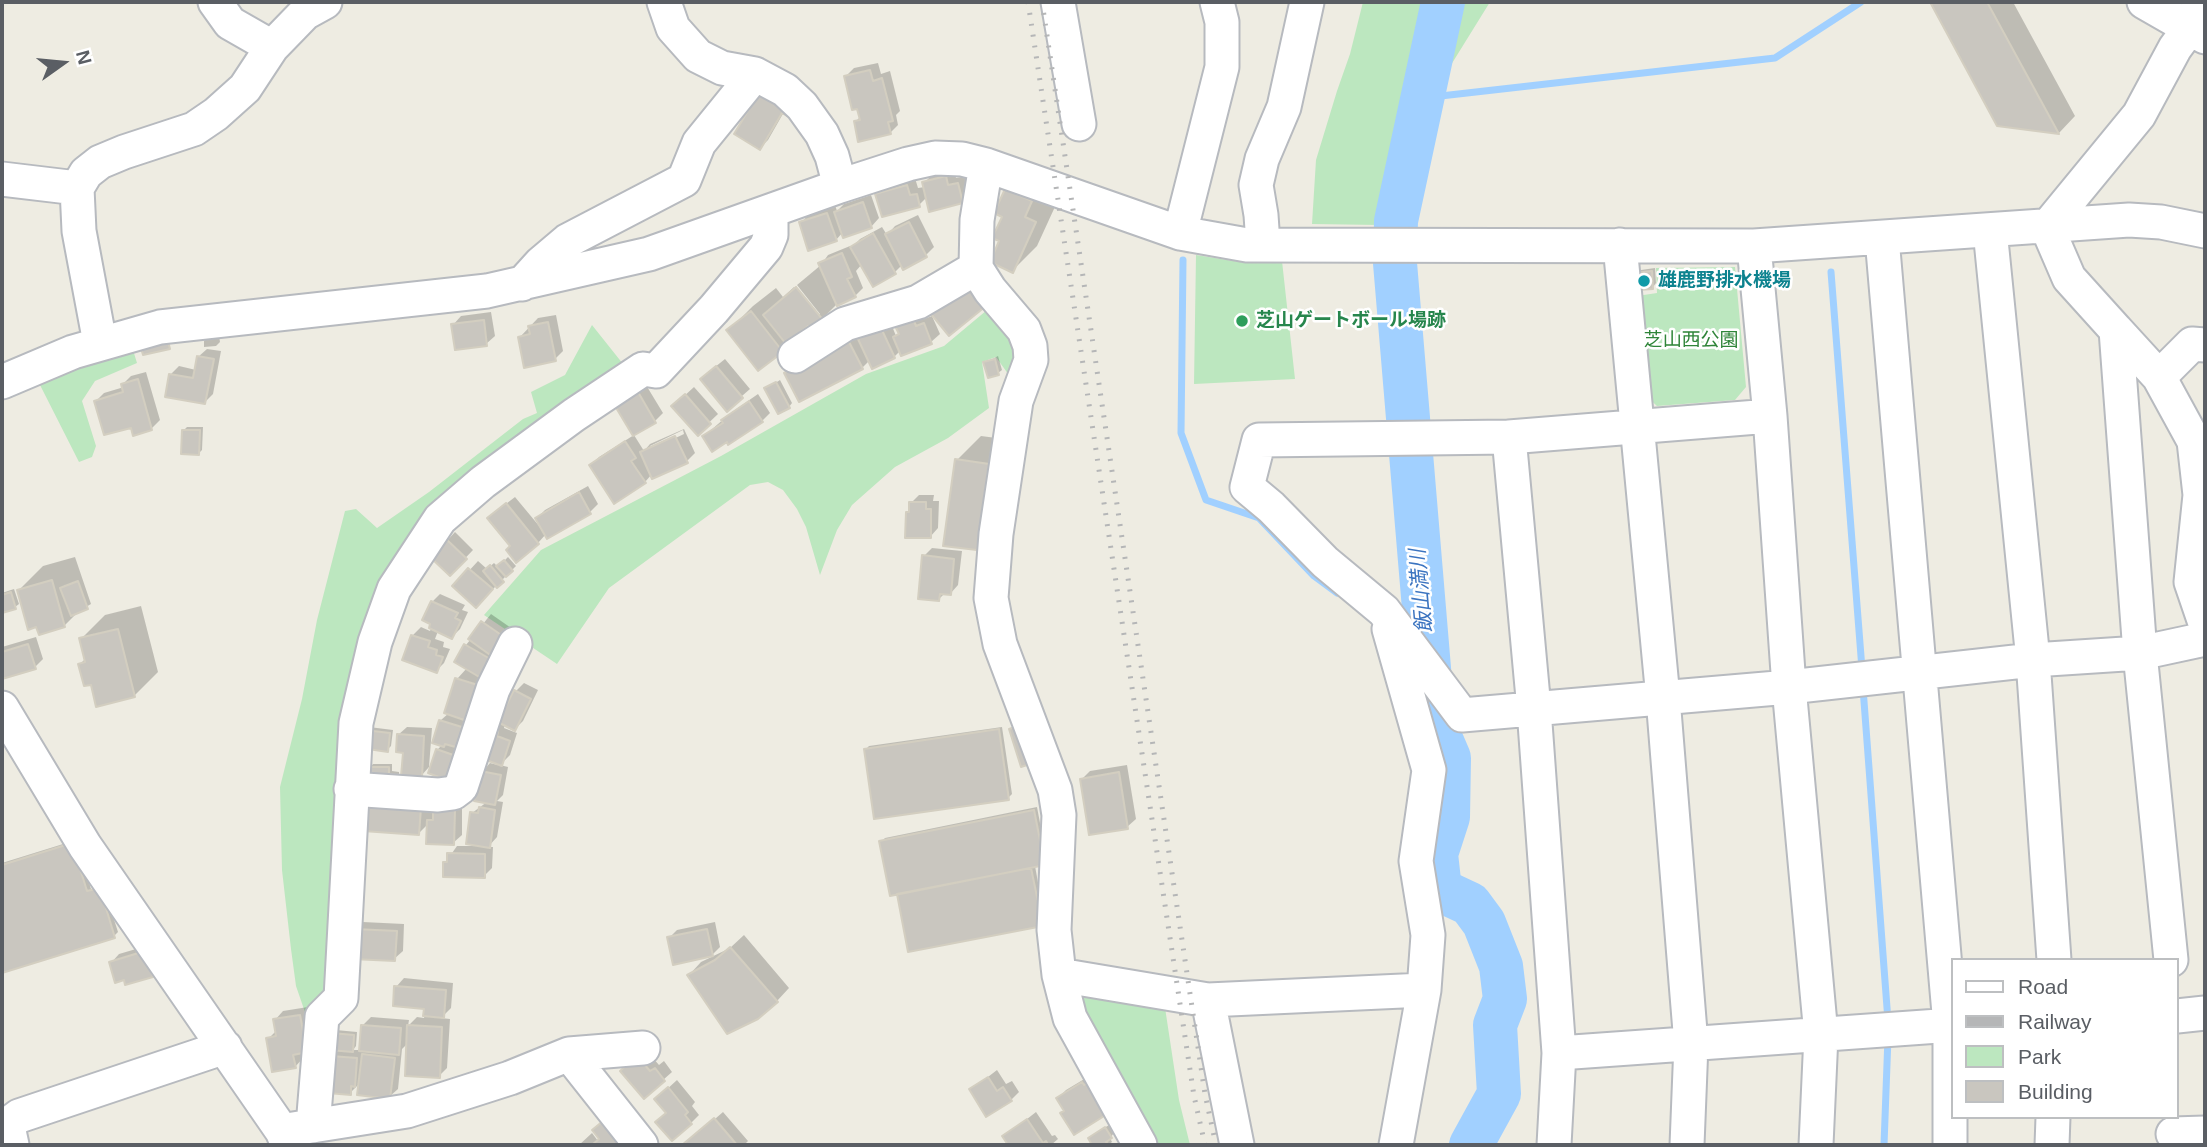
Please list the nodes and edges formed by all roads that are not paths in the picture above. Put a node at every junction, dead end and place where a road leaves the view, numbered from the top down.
1 (215, 2) edge
2 (325, 2) edge
3 (664, 2) edge
4 (1058, 2) edge
5 (1217, 2) edge
6 (1307, 2) edge
7 (2144, 2) edge
8 (2198, 23) edge
9 (272, 47) junction
10 (755, 74) junction
11 (1079, 124) dead end
12 (986, 165) junction
13 (2, 179) edge
14 (840, 186) junction
15 (77, 188) junction
16 (771, 211) junction
17 (2047, 227) junction
18 (1990, 230) junction
19 (2205, 231) edge
20 (1180, 233) junction
21 (1882, 237) junction
22 (1263, 244) junction
23 (1620, 245) junction
24 (1754, 246) junction
25 (976, 268) junction
26 (522, 284) junction
27 (2116, 330) junction
28 (100, 343) junction
29 (2205, 345) edge
30 (794, 356) dead end
31 (2159, 377) junction
32 (2, 383) edge
33 (1770, 416) junction
34 (1636, 429) junction
35 (1509, 437) junction
36 (2200, 441) edge
37 (1384, 611) junction
38 (2204, 622) edge
39 (515, 644) dead end
40 (2140, 653) junction
41 (2034, 660) junction
42 (1920, 671) junction
43 (1789, 687) junction
44 (1663, 698) junction
45 (2, 708) edge
46 (1534, 709) junction
47 (351, 789) junction
48 (2054, 958) edge
49 (2171, 958) edge
50 (1059, 975) junction
51 (1424, 990) junction
52 (1208, 1000) junction
53 (2205, 1013) edge
54 (2179, 1016) edge
55 (1952, 1025) edge
56 (1821, 1035) junction
57 (1692, 1044) junction
58 (225, 1047) junction
59 (643, 1048) dead end
60 (1559, 1053) junction
61 (569, 1054) junction
62 (2053, 1119) edge
63 (294, 1134) edge
64 (1137, 1144) edge
65 (12, 1145) edge
66 (641, 1145) edge
67 (1237, 1145) edge
68 (1396, 1145) edge
69 (1554, 1145) edge
70 (1687, 1145) edge
71 (1816, 1145) edge
72 (1950, 1145) edge
73 (2052, 1145) edge

1 - 9 street
2 - 9 street
3 - 10 street
4 - 11 street
5 - 20 street
6 - 22 street
7 - 8 street
8 - 17 street
9 - 15 street
10 - 14 street
10 - 26 street
12 - 14 street
12 - 20 street
12 - 25 street
13 - 15 street
14 - 16 street
15 - 28 street
16 - 26 street
16 - 47 street
17 - 18 street
17 - 19 street
17 - 27 street
18 - 21 street
18 - 41 street
20 - 22 street
21 - 24 street
21 - 42 street
22 - 23 street
23 - 24 street
23 - 34 street
24 - 33 street
25 - 30 street
25 - 50 street
26 - 28 street
27 - 31 street
27 - 40 street
28 - 32 street
29 - 31 street
31 - 36 street
33 - 34 street
33 - 43 street
34 - 35 street
34 - 44 street
35 - 37 street
35 - 46 street
36 - 38 street
37 - 46 street
37 - 51 street
38 - 40 street
39 - 47 street
40 - 41 street
40 - 49 street
41 - 42 street
41 - 48 street
42 - 43 street
42 - 55 street
43 - 44 street
43 - 56 street
44 - 46 street
44 - 57 street
45 - 58 street
46 - 60 street
47 - 63 street
50 - 52 street
50 - 64 street
51 - 52 street
51 - 68 street
52 - 67 street
53 - 54 street
55 - 56 street
55 - 72 street
56 - 57 street
56 - 71 street
57 - 60 street
57 - 70 street
58 - 63 street
58 - 65 street
59 - 61 street
60 - 69 street
61 - 63 street
61 - 66 street
62 - 73 street

